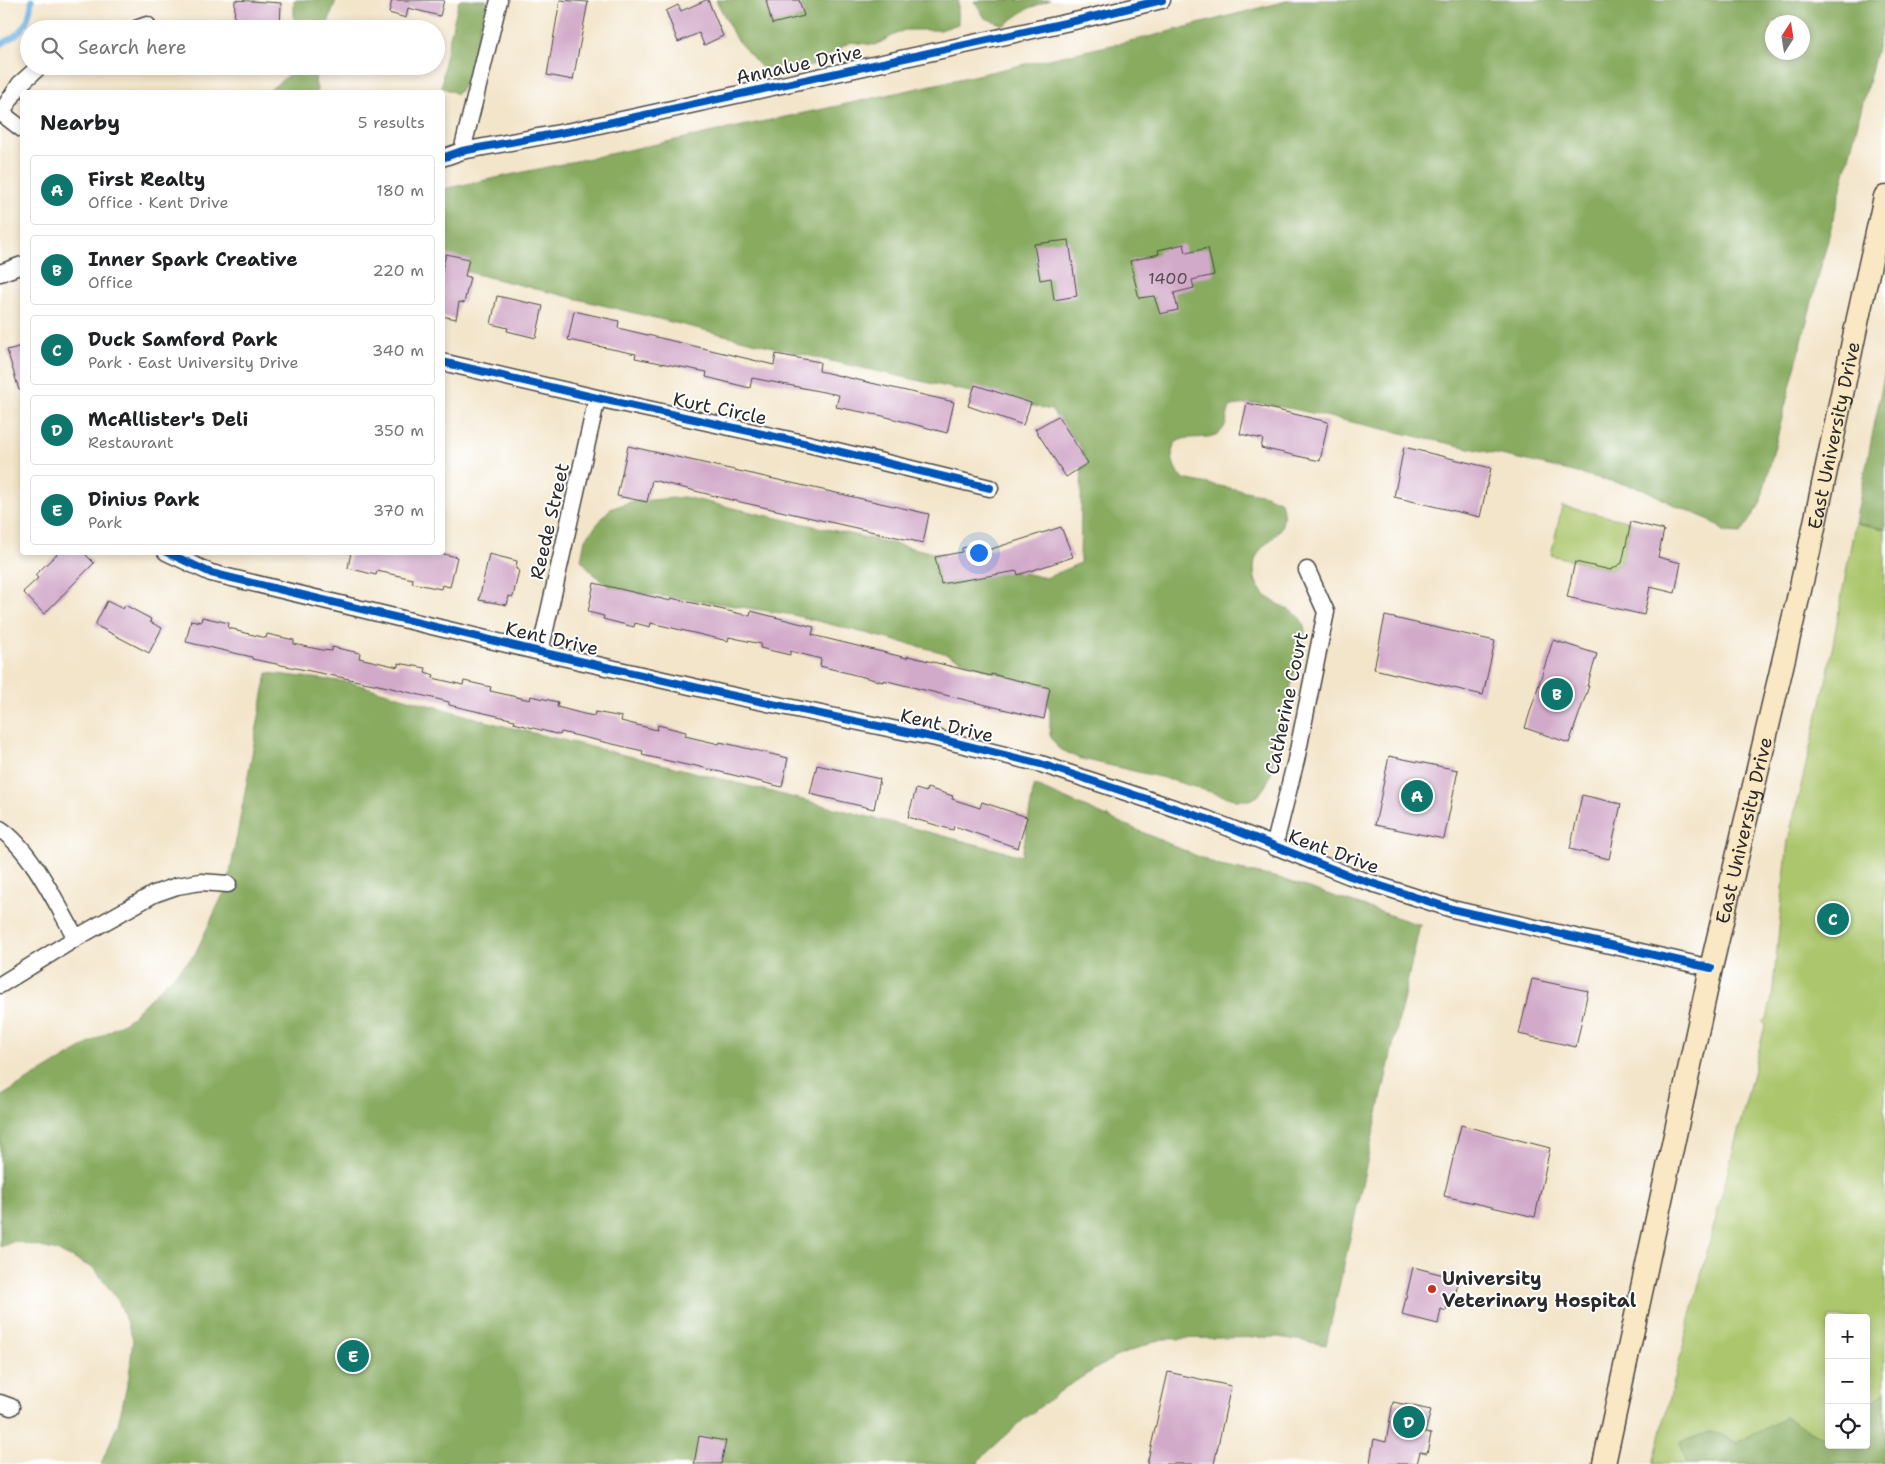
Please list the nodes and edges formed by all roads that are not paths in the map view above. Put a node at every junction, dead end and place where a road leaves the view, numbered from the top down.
1 (499, 0) edge
2 (1162, 0) edge
3 (30, 75) edge
4 (1, 112) edge
5 (20, 127) edge
6 (462, 151) junction
7 (445, 157) edge
8 (1885, 197) edge
9 (20, 265) edge
10 (0, 273) edge
11 (445, 363) edge
12 (597, 398) junction
13 (990, 488) dead end
14 (172, 555) edge
15 (1307, 570) dead end
16 (540, 652) junction
17 (0, 829) edge
18 (1274, 847) junction
19 (228, 884) dead end
20 (76, 938) junction
21 (1711, 968) junction
22 (0, 986) edge
23 (1604, 1464) edge

1 - 6 street
2 - 6 street, Annalue Drive
3 - 4 street
4 - 5 street
6 - 7 street, Annalue Drive
8 - 21 main road, East University Drive
9 - 10 street
11 - 12 street, Kurt Circle
12 - 13 street, Kurt Circle
12 - 16 street, Reede Street
14 - 16 street, Kent Drive
15 - 18 street, Catherine Court
16 - 18 street, Kent Drive
17 - 20 street
18 - 21 street, Kent Drive
19 - 20 street
20 - 22 street
21 - 23 main road, East University Drive

